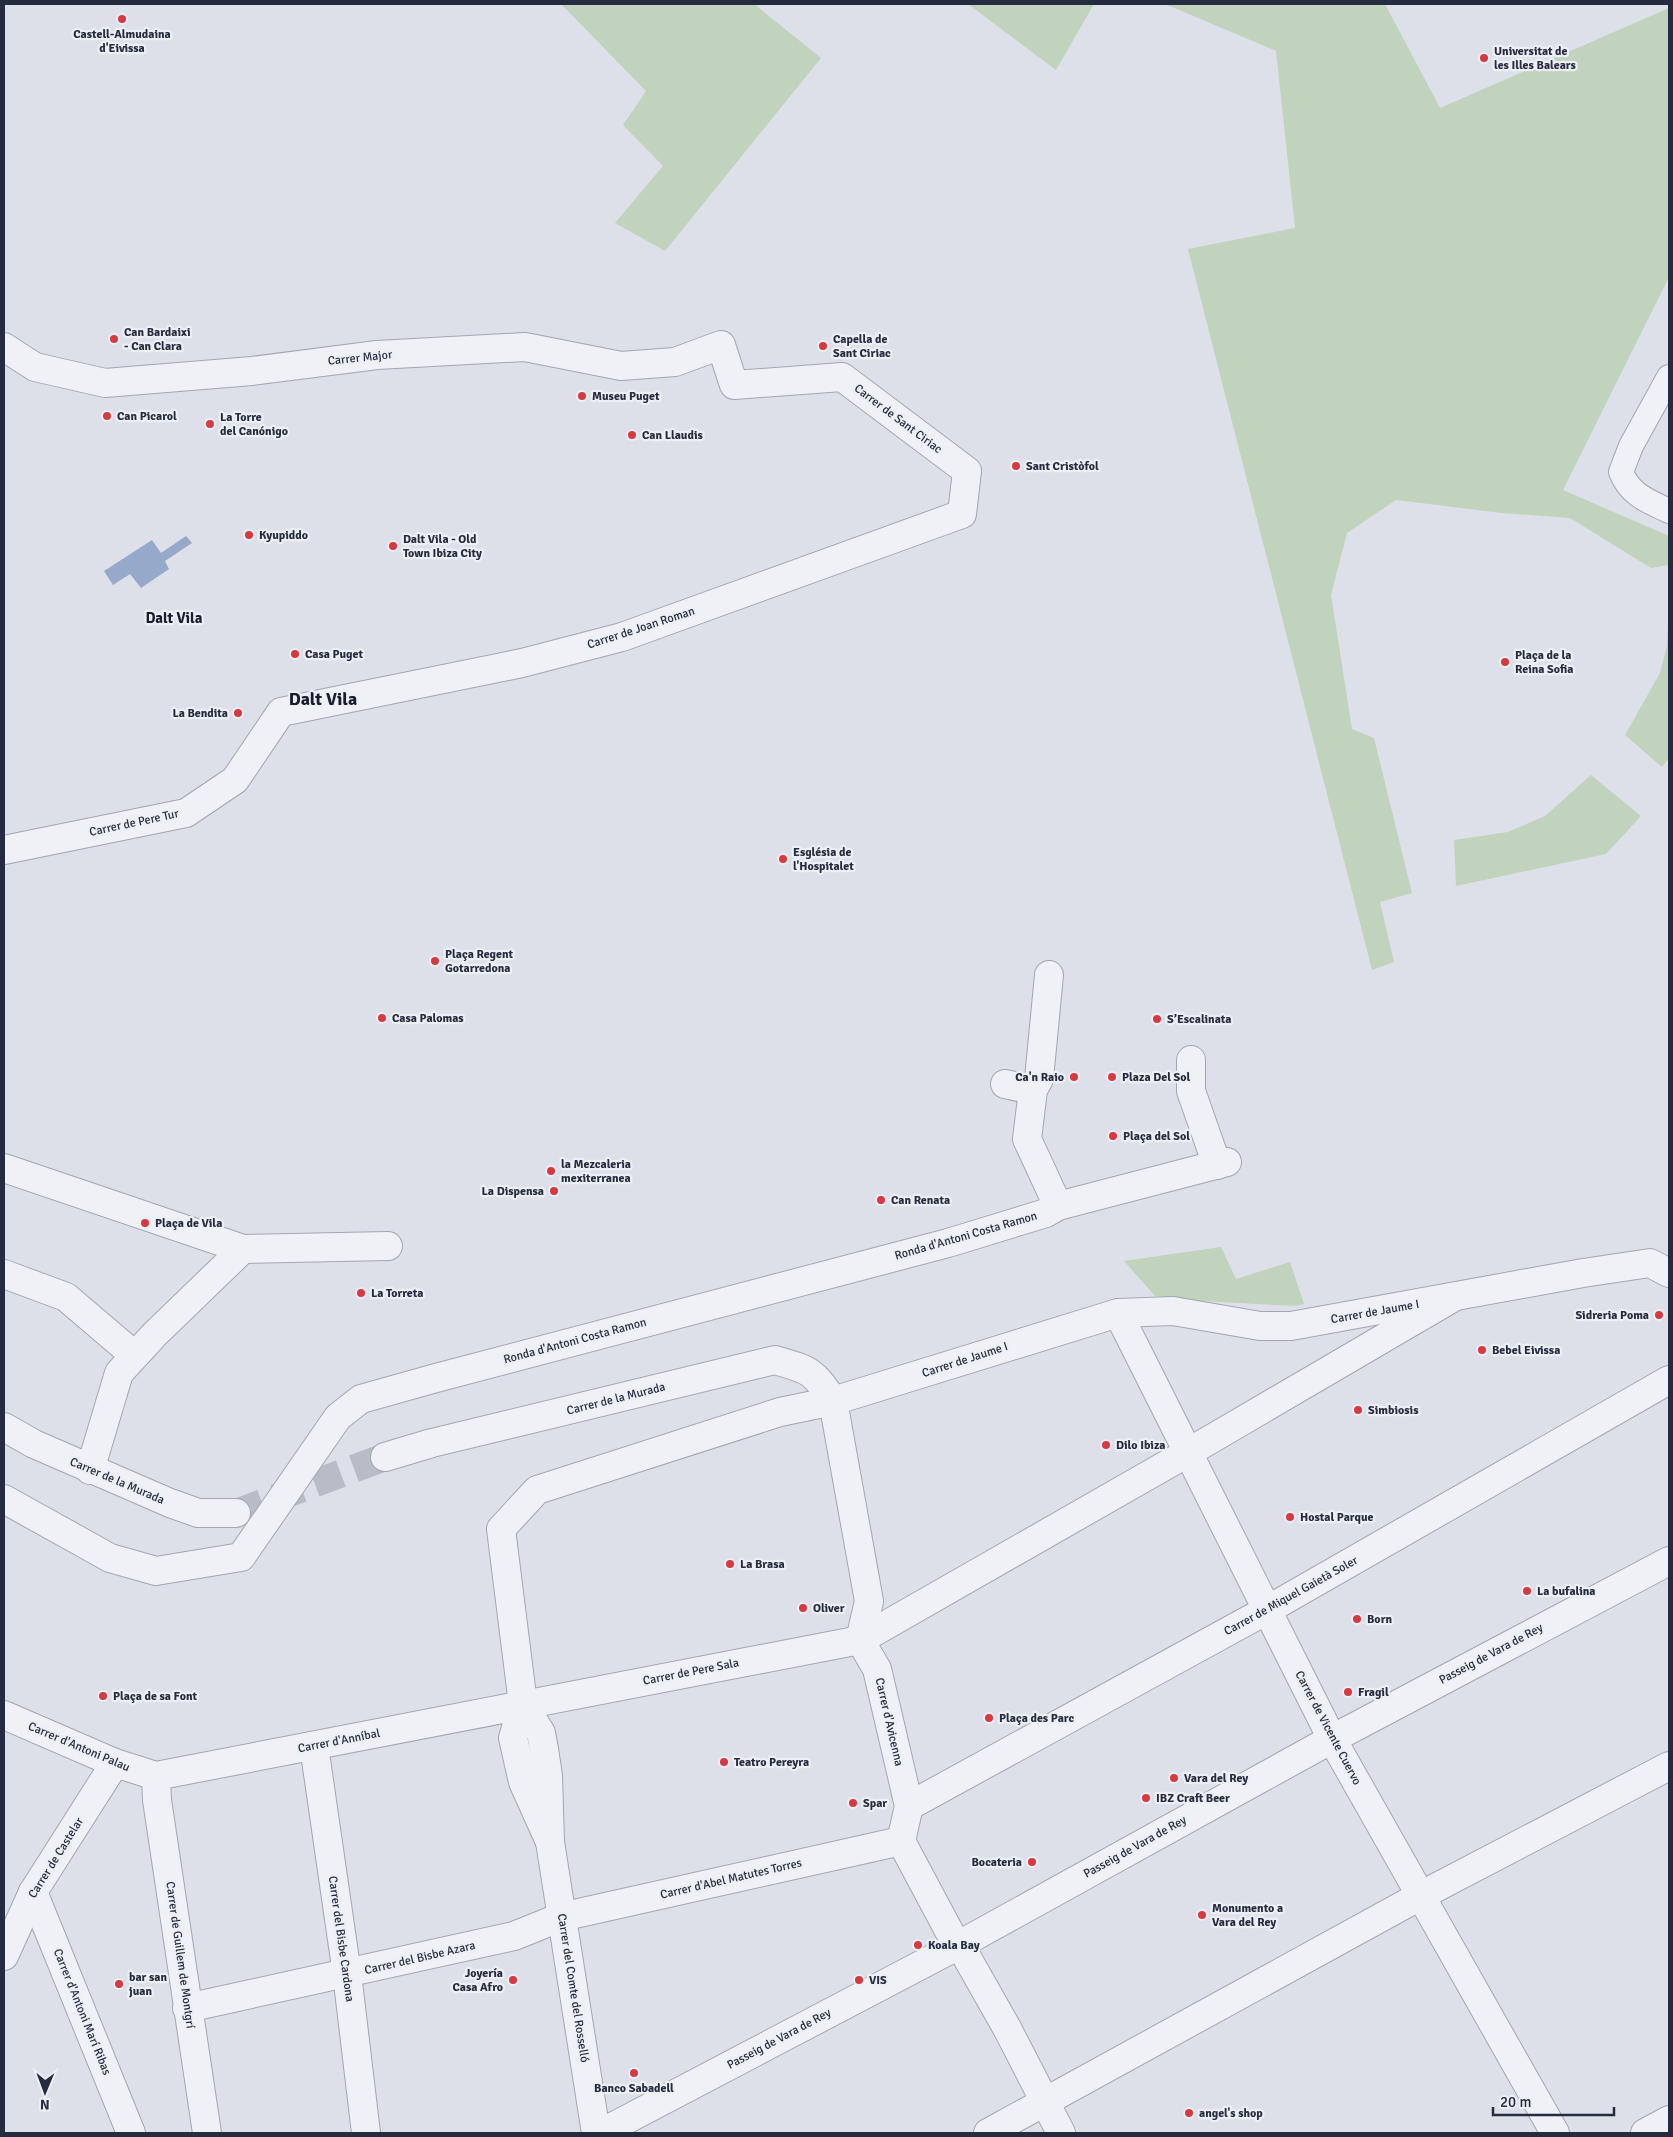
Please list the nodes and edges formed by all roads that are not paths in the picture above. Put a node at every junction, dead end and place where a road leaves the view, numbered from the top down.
1 (721, 345) joint
2 (4, 347) edge
3 (1669, 377) edge
4 (1669, 510) edge
5 (962, 514) joint
6 (280, 712) joint
7 (4, 850) edge
8 (1049, 975) dead end
9 (1191, 1060) dead end
10 (1005, 1084) dead end
11 (1033, 1090) junction
12 (4, 1168) edge
13 (1058, 1206) junction
14 (388, 1246) dead end
15 (243, 1249) junction
16 (1669, 1273) edge
17 (4, 1274) edge
18 (1454, 1298) junction
19 (1118, 1313) junction
20 (134, 1355) junction
21 (1669, 1380) edge
22 (833, 1402) junction
23 (4, 1427) edge
24 (1189, 1452) junction
25 (385, 1456) tunnel mouth
26 (90, 1470) junction
27 (4, 1499) edge
28 (236, 1513) tunnel mouth
29 (501, 1530) joint
30 (1669, 1561) edge
31 (1267, 1610) junction
32 (860, 1640) junction
33 (523, 1704) junction
34 (4, 1715) edge
35 (1332, 1739) junction
36 (314, 1746) junction
37 (115, 1763) junction
38 (1669, 1766) edge
39 (156, 1776) junction
40 (909, 1806) junction
41 (901, 1841) junction
42 (33, 1892) junction
43 (1420, 1896) junction
44 (562, 1917) junction
45 (957, 1946) junction
46 (4, 1956) edge
47 (347, 1974) junction
48 (187, 2008) junction
49 (1044, 2102) junction
50 (1669, 2120) edge
51 (131, 2133) edge
52 (207, 2133) edge
53 (366, 2133) edge
54 (596, 2133) edge
55 (601, 2133) edge
56 (988, 2133) edge
57 (1061, 2133) edge
58 (1555, 2133) edge
59 (1646, 2133) edge

1 - 2 street, Carrer Major
1 - 5 street, Carrer de Sant Ciriac
3 - 4 lane
5 - 6 street, Carrer de Joan Roman
6 - 7 street, Carrer de Pere Tur
8 - 11 street
9 - 13 street, Ronda d'Antoni Costa Ramon
10 - 11 street
11 - 13 street
12 - 15 street
13 - 27 street, Ronda d'Antoni Costa Ramon
14 - 15 street
15 - 20 street
16 - 18 street, Carrer de Jaume I
17 - 20 street
18 - 19 street, Carrer de Jaume I
18 - 24 street, Carrer de Jaume I
19 - 22 street, Carrer de Jaume I
19 - 24 street, Carrer de Vicente Cuervo
20 - 26 street
21 - 31 street, Carrer de Miquel Gaietà Soler
22 - 25 street, Carrer de la Murada
22 - 29 street, Carrer de Jaume I
22 - 32 street
23 - 26 street, Carrer de la Murada
24 - 31 street, Carrer de Vicente Cuervo
24 - 32 street, Carrer de Jaume I
26 - 28 street, Carrer de la Murada
29 - 33 street, Carrer del Comte del Rosselló
30 - 35 street, Passeig de Vara de Rey
31 - 35 street, Carrer de Vicente Cuervo
31 - 40 street, Carrer de Miquel Gaietà Soler
32 - 33 street, Carrer de Pere Sala
32 - 40 street, Carrer d'Avicenna
33 - 36 street, Carrer d'Anníbal
33 - 44 street, Carrer del Comte del Rosselló
34 - 37 street, Carrer d'Antoni Palau
35 - 43 street, Carrer de Vicente Cuervo
35 - 45 street, Passeig de Vara de Rey
36 - 39 street, Carrer d'Anníbal
36 - 47 street, Carrer del Bisbe Cardona
37 - 39 street, Carrer d'Antoni Palau
37 - 42 street, Carrer de Castelar
38 - 43 street
39 - 48 street, Carrer de Guillem de Montgrí
40 - 41 street, Carrer d'Avicenna
41 - 44 street, Carrer d'Abel Matutes Torres
41 - 45 street
42 - 46 street, Carrer de Castelar
42 - 51 street, Carrer d'Antoni Marí Ribas
43 - 49 street
43 - 58 street, Carrer de Vicente Cuervo
44 - 47 street, Carrer del Bisbe Azara
44 - 54 street, Carrer del Comte del Rosselló
45 - 49 street
45 - 55 street, Passeig de Vara de Rey
47 - 48 street, Carrer del Bisbe Azara
47 - 53 street, Carrer del Bisbe Cardona
48 - 52 street, Carrer de Guillem de Montgrí
49 - 56 street
49 - 57 street
50 - 59 street

